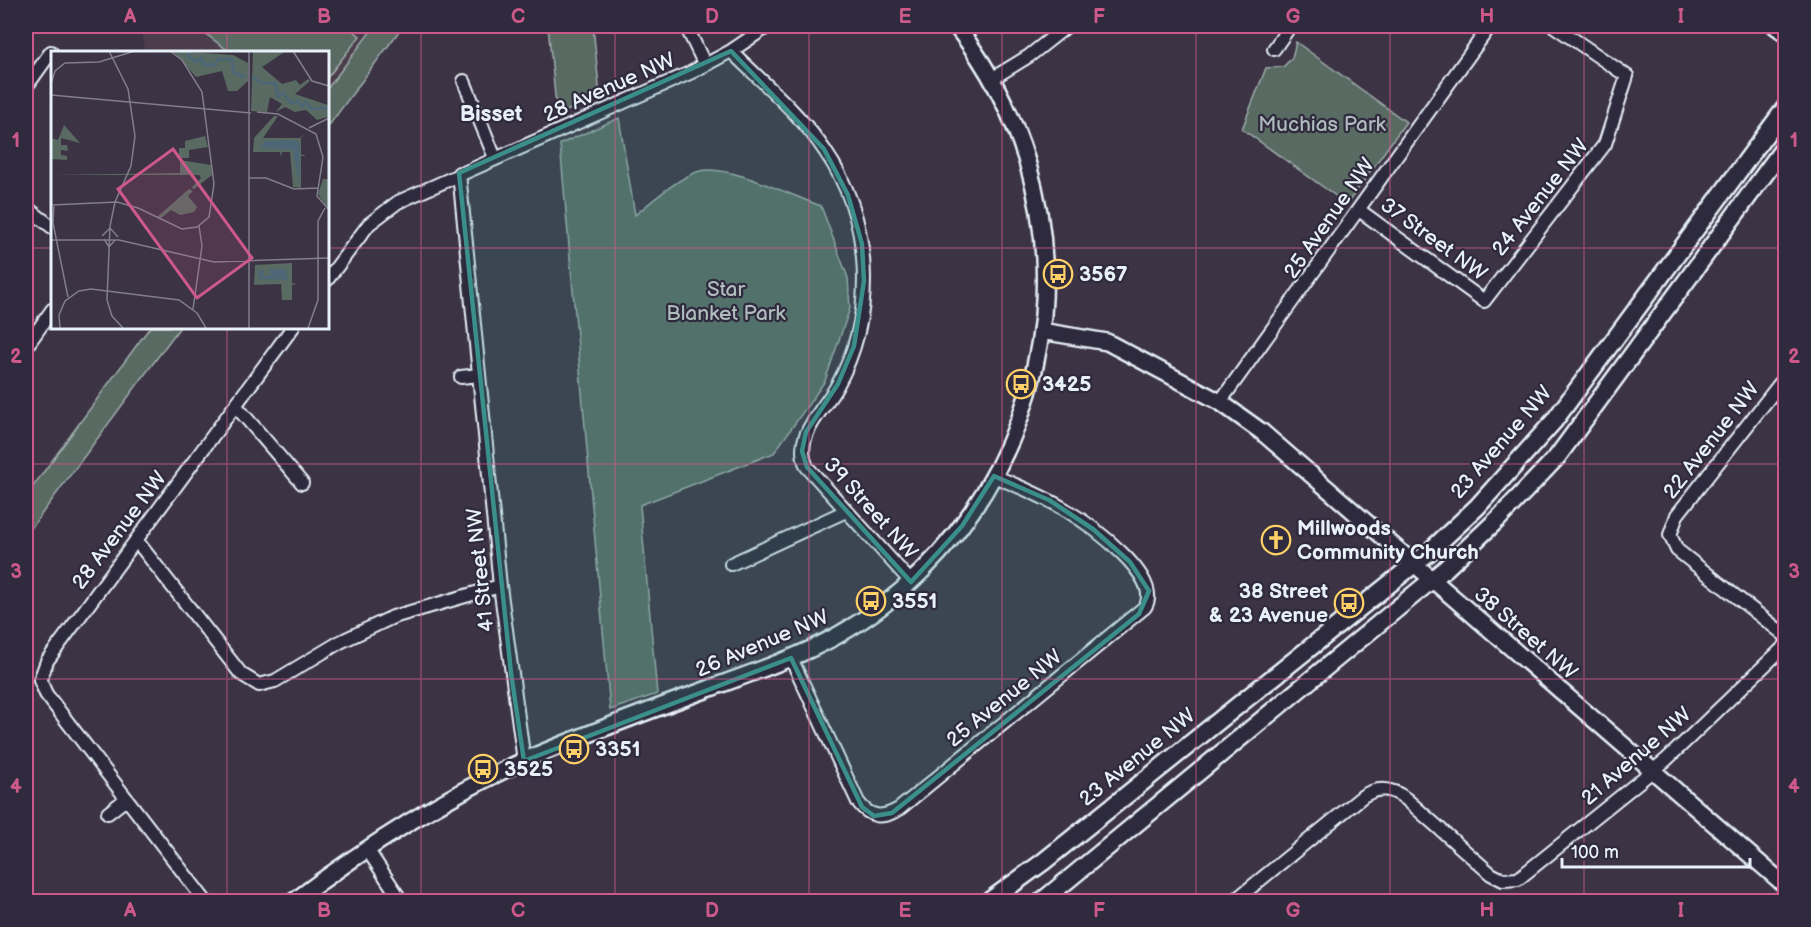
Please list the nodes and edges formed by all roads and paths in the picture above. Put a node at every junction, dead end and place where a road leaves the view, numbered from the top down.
1 (686, 26) edge
2 (768, 26) edge
3 (956, 26) edge
4 (1067, 26) edge
5 (1290, 26) edge
6 (1490, 26) edge
7 (1554, 26) edge
8 (1776, 26) edge
9 (1785, 33) edge
10 (1274, 49) dead end
11 (731, 51) junction
12 (51, 52) edge
13 (705, 65) junction
14 (993, 78) junction
15 (464, 81) dead end
16 (26, 87) edge
17 (1785, 107) edge
18 (1785, 144) edge
19 (495, 158) junction
20 (459, 173) junction
21 (26, 207) edge
22 (1359, 210) junction
23 (51, 226) edge
24 (328, 279) edge
25 (1484, 302) joint
26 (51, 311) edge
27 (292, 328) edge
28 (1041, 331) junction
29 (26, 346) edge
30 (479, 375) junction
31 (1785, 376) edge
32 (461, 377) dead end
33 (1220, 402) junction
34 (236, 406) junction
35 (994, 476) junction
36 (302, 483) dead end
37 (846, 511) junction
38 (136, 540) junction
39 (731, 564) dead end
40 (1413, 565) junction
41 (1431, 580) junction
42 (911, 582) junction
43 (500, 586) junction
44 (1785, 636) edge
45 (1785, 645) edge
46 (791, 658) junction
47 (525, 760) junction
48 (1653, 771) junction
49 (126, 799) junction
50 (108, 813) dead end
51 (367, 849) junction
52 (1785, 886) edge
53 (206, 902) edge
54 (292, 902) edge
55 (402, 902) edge
56 (988, 902) edge
57 (1041, 902) edge
58 (1233, 902) edge

1 - 13 street, 28 Avenue NW
2 - 11 street, 28 Avenue NW
3 - 14 street
4 - 14 street
5 - 10 street
6 - 22 street, 25 Avenue NW
7 - 25 street, 24 Avenue NW
8 - 9 main road
11 - 13 street, 28 Avenue NW
11 - 37 street, 39 Street NW
12 - 16 street
13 - 19 street, 28 Avenue NW
14 - 28 street, 26 Avenue NW
15 - 19 street
17 - 40 main road, 23 Avenue NW
18 - 41 main road
19 - 20 street, 28 Avenue NW
20 - 24 street, 28 Avenue NW
20 - 30 street, 41 Street NW
21 - 23 street
22 - 25 street, 37 Street NW
22 - 33 street, 25 Avenue NW
26 - 29 street
27 - 34 street, 28 Avenue NW
28 - 33 street, 38 Street NW
28 - 35 street, 26 Avenue NW
30 - 32 street
30 - 43 street, 41 Street NW
31 - 44 street, 22 Avenue NW
33 - 40 street, 38 Street NW
34 - 36 street
34 - 38 street, 28 Avenue NW
35 - 42 street, 26 Avenue NW
35 - 46 street, 25 Avenue NW
37 - 39 street
37 - 42 street, 39 Street NW
38 - 43 street
38 - 49 street, 28 Avenue NW
40 - 41 street, 38 Street NW
40 - 56 main road, 23 Avenue NW
41 - 48 street, 38 Street NW
41 - 57 main road
42 - 46 street, 26 Avenue NW
43 - 47 street, 41 Street NW
45 - 48 street, 21 Avenue NW
46 - 47 street, 26 Avenue NW
47 - 51 street, 26 Avenue NW
48 - 52 street, 38 Street NW
48 - 58 street, 21 Avenue NW
49 - 50 street
49 - 53 street
51 - 54 street, 26 Avenue NW
51 - 55 street

